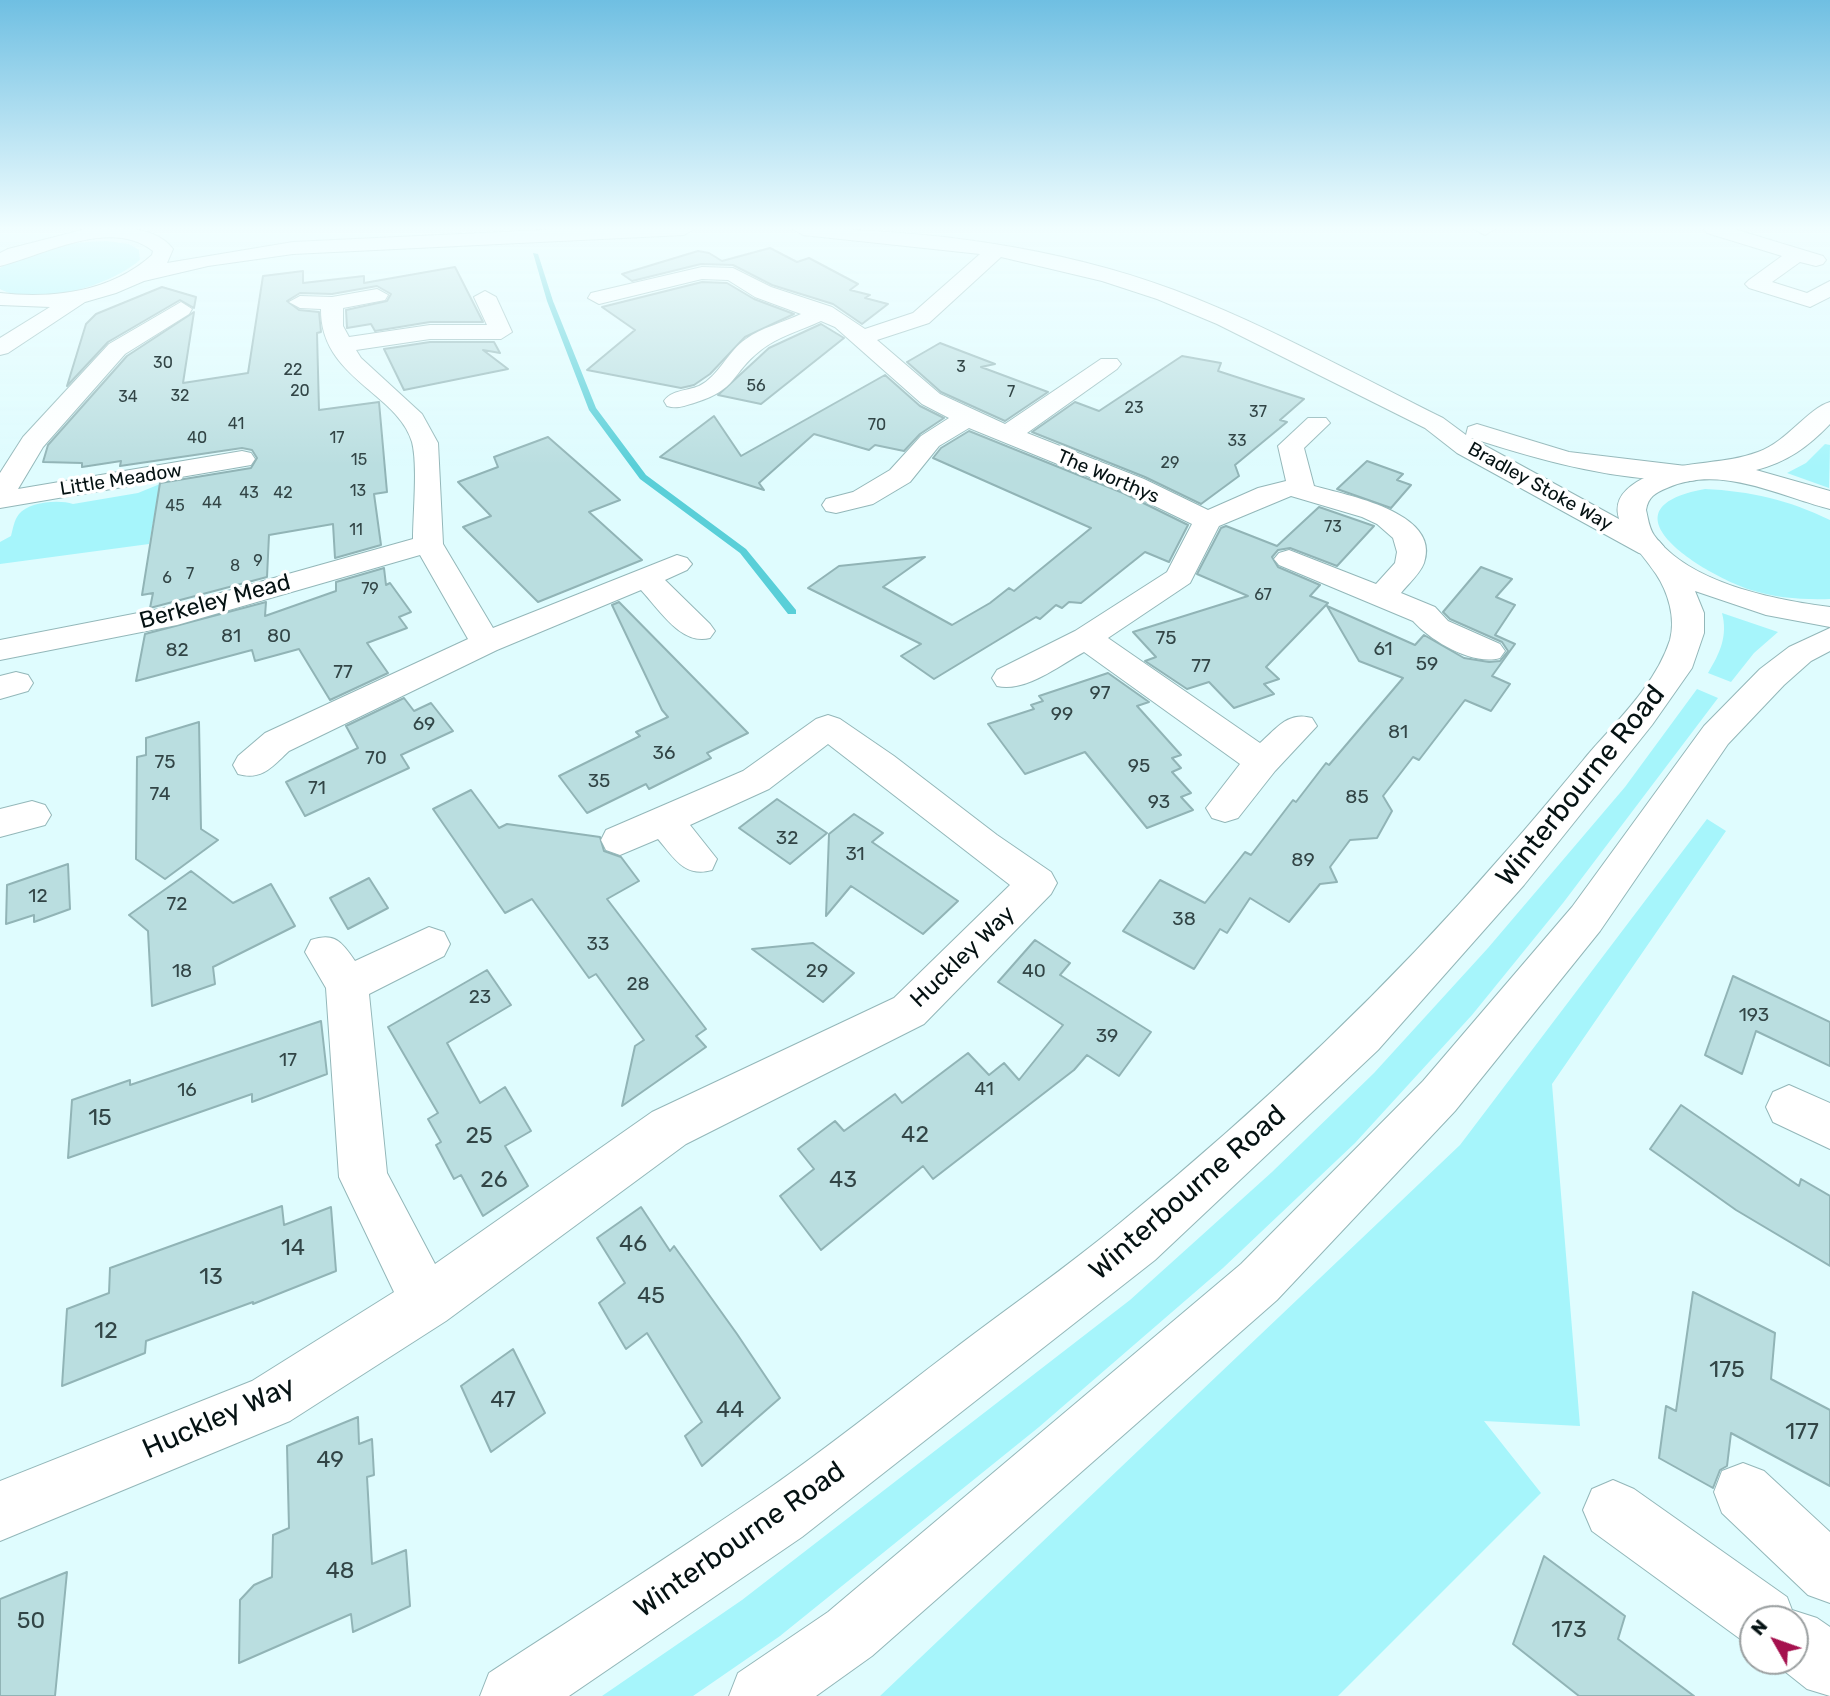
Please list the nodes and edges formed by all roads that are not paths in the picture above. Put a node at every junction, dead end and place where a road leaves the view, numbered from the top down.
1 (10, 308) edge
2 (63, 308) edge
3 (332, 308) edge
4 (490, 308) edge
5 (812, 308) edge
6 (932, 308) edge
7 (1199, 308) edge
8 (181, 309) dead end
9 (824, 312) junction
10 (501, 332) junction
11 (864, 337) junction
12 (342, 345) junction
13 (3, 346) edge
14 (515, 353) dead end
15 (1066, 367) dead end
16 (676, 401) dead end
17 (1830, 408) edge
18 (967, 418) junction
19 (1317, 423) dead end
20 (1434, 423) junction
21 (1007, 435) junction
22 (242, 459) dead end
23 (1689, 473) junction
24 (1301, 489) junction
25 (0, 497) edge
26 (1830, 501) edge
27 (836, 505) dead end
28 (1208, 521) junction
29 (428, 544) junction
30 (1653, 551) junction
31 (1289, 559) dead end
32 (677, 564) dead end
33 (645, 578) junction
34 (1382, 596) junction
35 (1830, 617) edge
36 (699, 631) dead end
37 (1086, 638) junction
38 (1830, 638) edge
39 (486, 643) junction
40 (0, 650) edge
41 (1489, 651) dead end
42 (1009, 678) dead end
43 (1300, 726) dead end
44 (1262, 762) junction
45 (251, 765) dead end
46 (1225, 808) dead end
47 (698, 859) dead end
48 (429, 944) dead end
49 (1789, 1107) dead end
50 (1830, 1127) edge
51 (426, 1302) junction
52 (1743, 1492) dead end
53 (1613, 1510) dead end
54 (0, 1511) edge
55 (1830, 1573) edge
56 (1745, 1605) edge
57 (1809, 1650) edge
58 (1830, 1665) edge
59 (512, 1696) edge
60 (761, 1696) edge

1 - 13 street
2 - 13 street
3 - 12 street
4 - 10 street
5 - 9 street, The Worthys
6 - 11 street
7 - 20 street, Bradley Stoke Way
8 - 25 street, Little Meadow
9 - 11 street, The Worthys
9 - 16 street
10 - 12 street
10 - 14 street
11 - 18 street, The Worthys
12 - 29 street
15 - 21 street
17 - 23 street
18 - 21 street, The Worthys
18 - 27 street
19 - 24 street
20 - 23 street, Bradley Stoke Way
20 - 30 street, Bradley Stoke Way
21 - 28 street, The Worthys
22 - 25 street, Little Meadow
23 - 26 street
23 - 30 street, Winterbourne Road
24 - 28 street
24 - 34 street
28 - 37 street
29 - 39 street
29 - 40 street, Berkeley Mead
30 - 35 street, Bradley Stoke Way
30 - 59 street, Winterbourne Road
31 - 34 street
32 - 33 street
33 - 36 street
33 - 39 street
34 - 41 street
37 - 42 street
37 - 44 street
38 - 60 street
39 - 45 street
43 - 44 street
44 - 46 street
47 - 51 street, Huckley Way
48 - 51 street
49 - 50 street
51 - 54 street, Huckley Way
52 - 55 street
53 - 56 street
57 - 58 street

